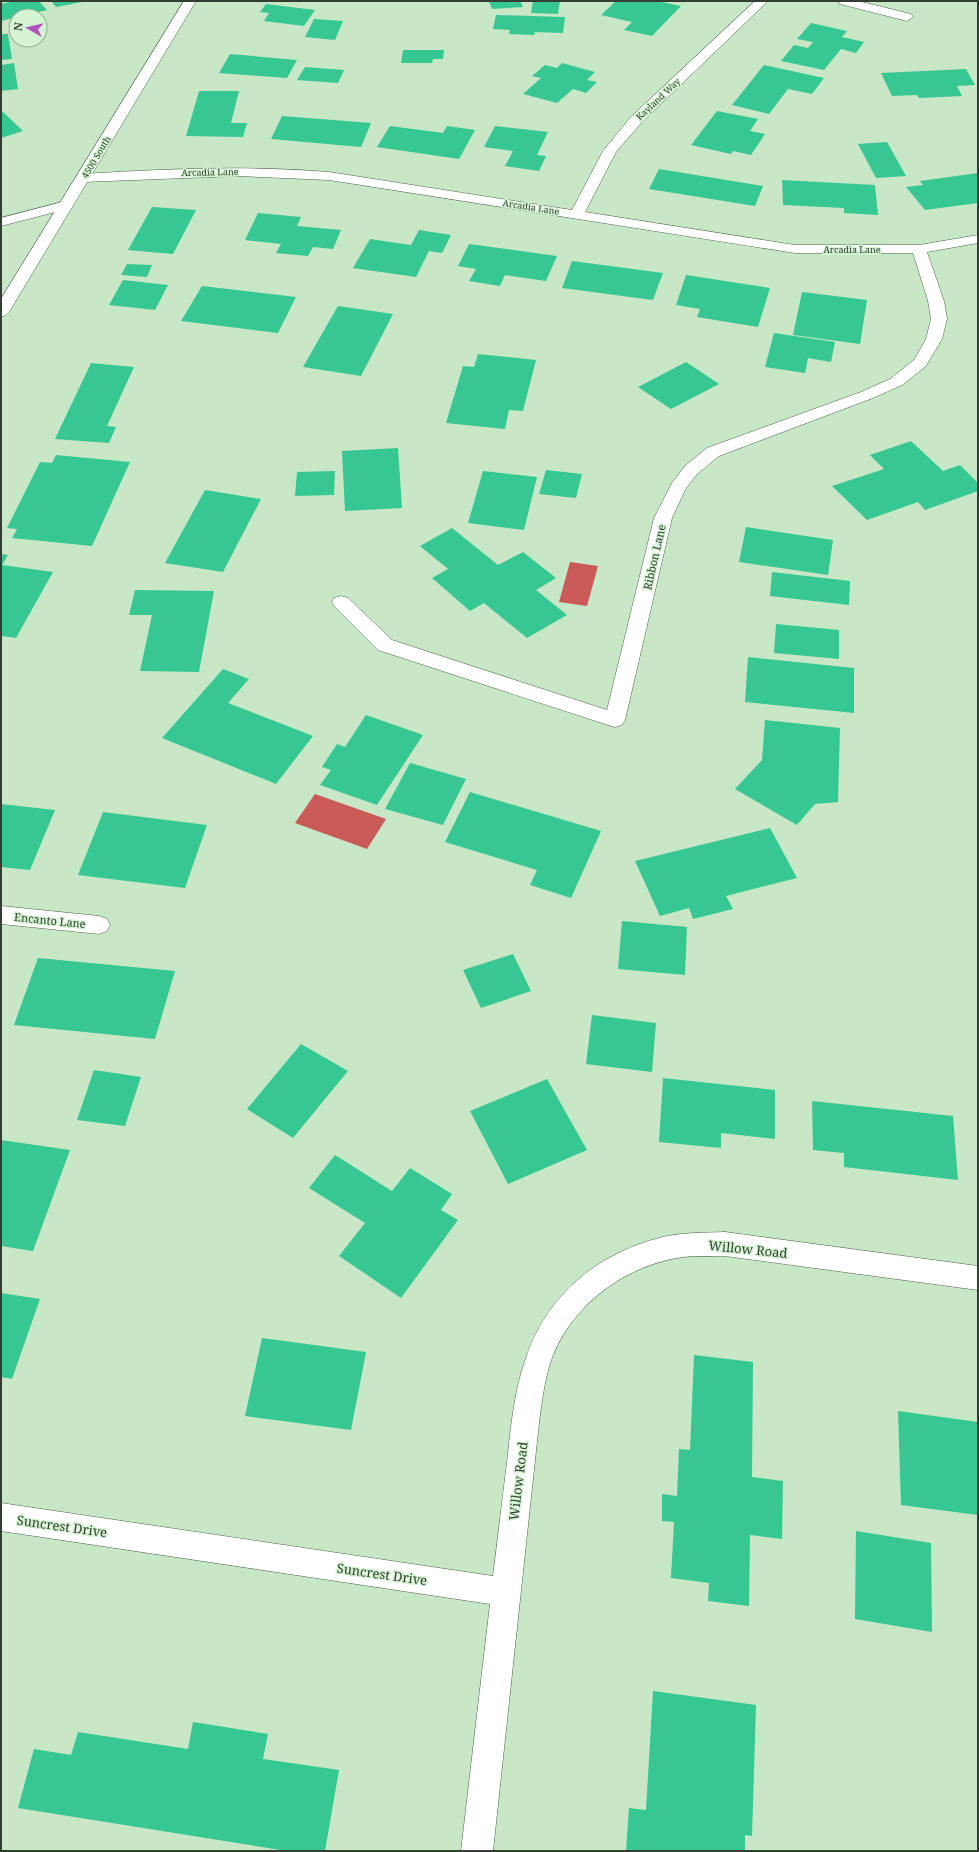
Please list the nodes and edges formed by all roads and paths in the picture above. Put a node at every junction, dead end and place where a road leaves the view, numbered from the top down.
1 (190, 1) edge
2 (762, 1) edge
3 (844, 1) edge
4 (907, 17) dead end
5 (83, 178) junction
6 (66, 205) junction
7 (576, 214) junction
8 (1, 222) edge
9 (978, 239) edge
10 (919, 249) junction
11 (1, 312) edge
12 (341, 602) dead end
13 (1, 915) edge
14 (98, 925) dead end
15 (978, 1278) edge
16 (1, 1517) edge
17 (505, 1592) junction
18 (477, 1851) edge

1 - 5 street, 4500 South
2 - 7 street, Kayland Way
3 - 4 street
5 - 6 street, 4500 South
5 - 7 street, Arcadia Lane
6 - 8 street
6 - 11 street, 4500 South
7 - 10 street, Arcadia Lane
9 - 10 street, Arcadia Lane
10 - 12 street, Ribbon Lane
13 - 14 street, Encanto Lane
15 - 17 street, Willow Road
16 - 17 street, Suncrest Drive
17 - 18 street

